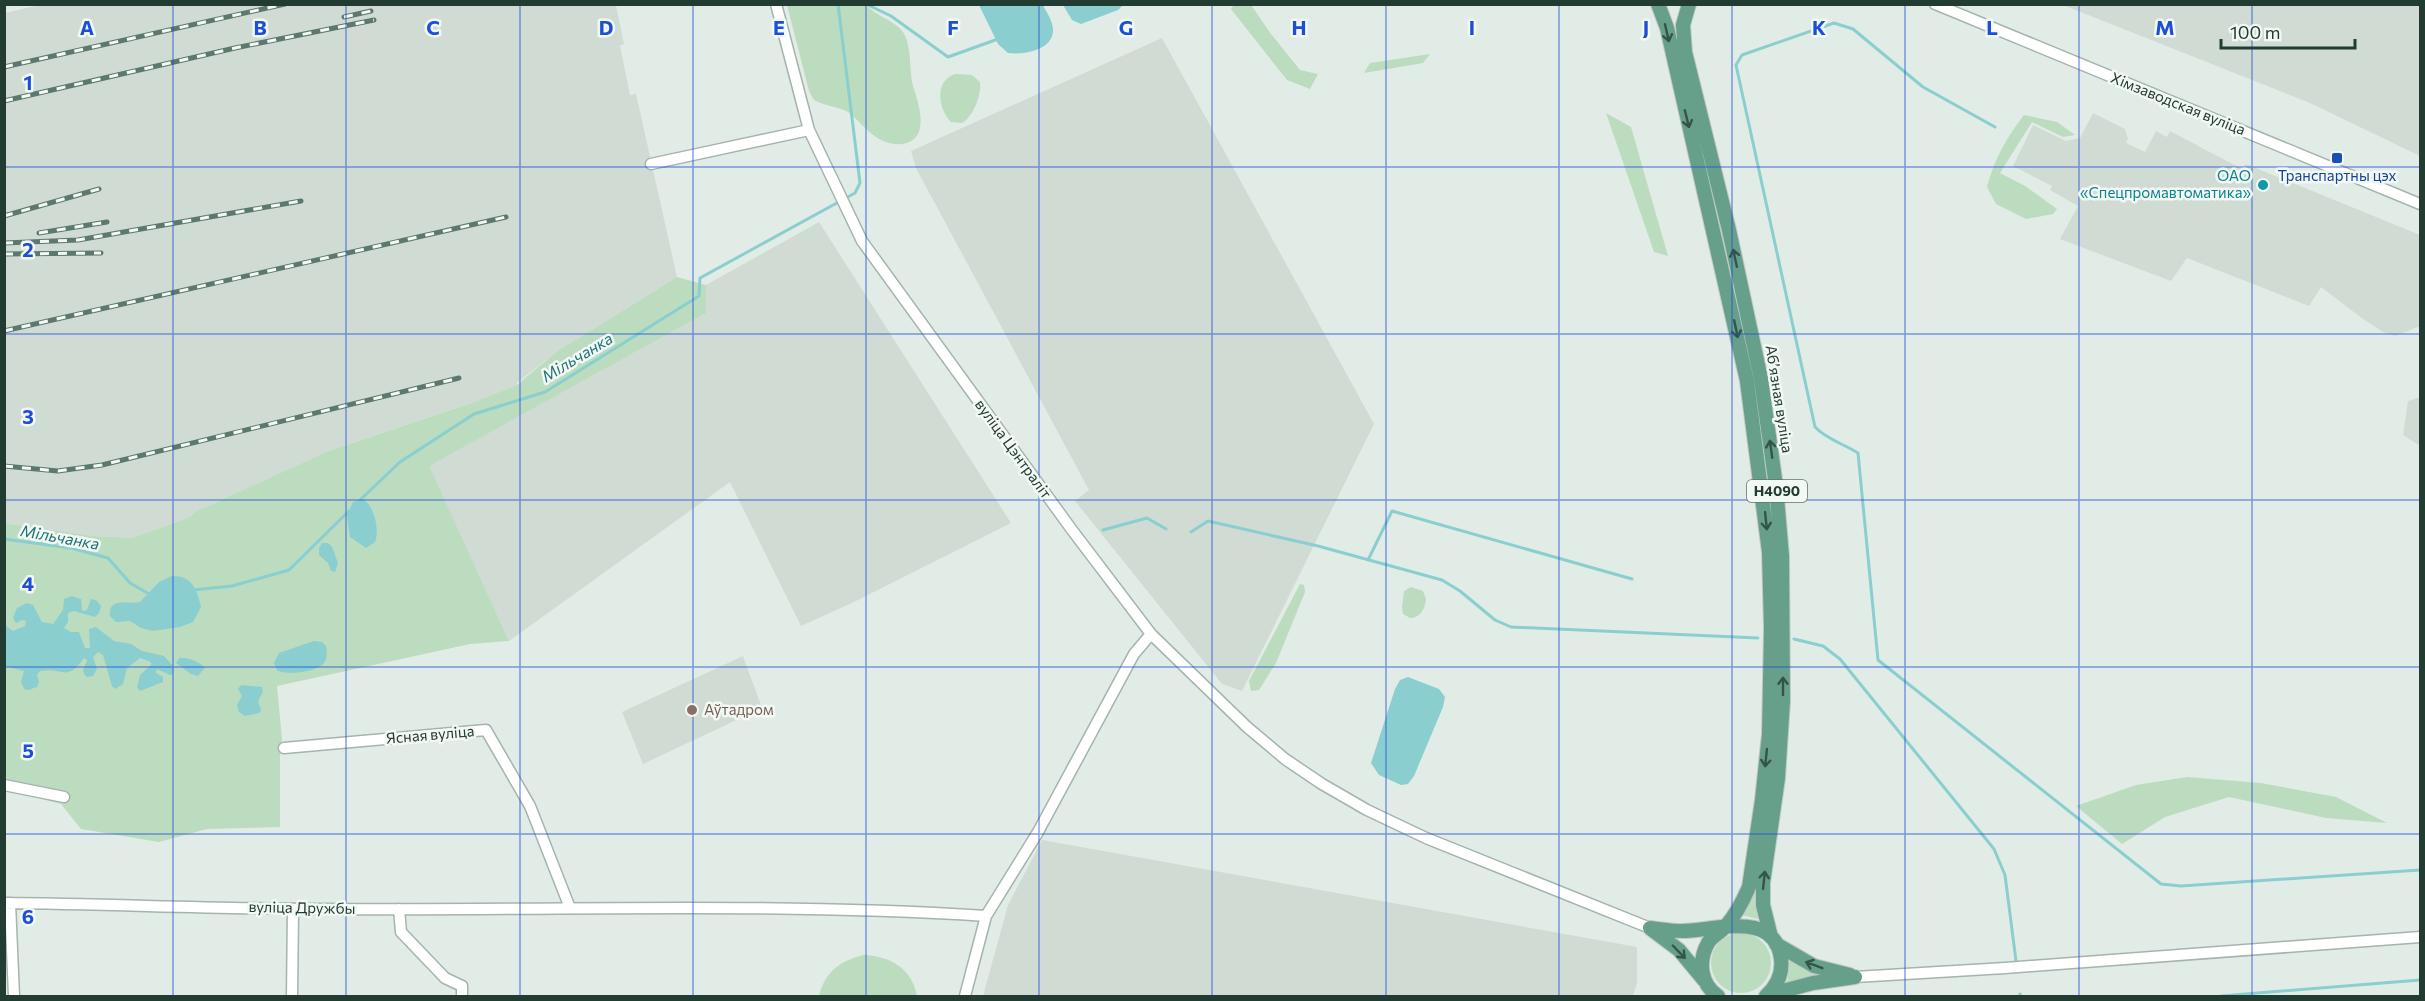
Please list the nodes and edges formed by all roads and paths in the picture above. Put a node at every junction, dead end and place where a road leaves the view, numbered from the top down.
1 (776, 4) edge
2 (1658, 4) edge
3 (1689, 4) edge
4 (1935, 4) edge
5 (809, 130) junction
6 (651, 164) dead end
7 (2421, 204) edge
8 (1151, 634) junction
9 (284, 748) dead end
10 (4, 785) edge
11 (64, 797) dead end
12 (8, 903) edge
13 (570, 908) junction
14 (293, 909) junction
15 (399, 909) junction
16 (986, 916) junction
17 (1650, 928) junction
18 (1725, 928) junction
19 (2421, 937) edge
20 (1774, 941) junction
21 (1855, 977) junction
22 (1711, 991) edge
23 (14, 996) edge
24 (292, 996) edge
25 (462, 996) edge
26 (965, 996) edge
27 (1767, 996) edge

1 - 5 street, вуліца Цэнтраліт
2 -> 18 main road, Абʼязная вуліца / Н4090
20 -> 3 main road, Абʼязная вуліца / Н4090
4 - 7 street, Хімзаводская вуліца
5 - 6 street
5 - 8 street, вуліца Цэнтраліт
8 - 16 street
8 - 17 street, вуліца Цэнтраліт
9 - 13 street, Ясная вуліца
10 - 11 street
12 - 14 street, вуліца Дружбы
12 - 23 street
13 - 15 street, вуліца Дружбы
13 - 16 street, вуліца Дружбы
14 - 15 street, вуліца Дружбы
14 - 24 street
15 - 25 street
16 - 26 street
17 - 18 main road
17 -> 22 main road
18 - 20 main road
18 - 22 main road, Н4090
19 - 21 street
21 -> 20 main road
20 - 27 main road, Н4090
21 - 27 main road

